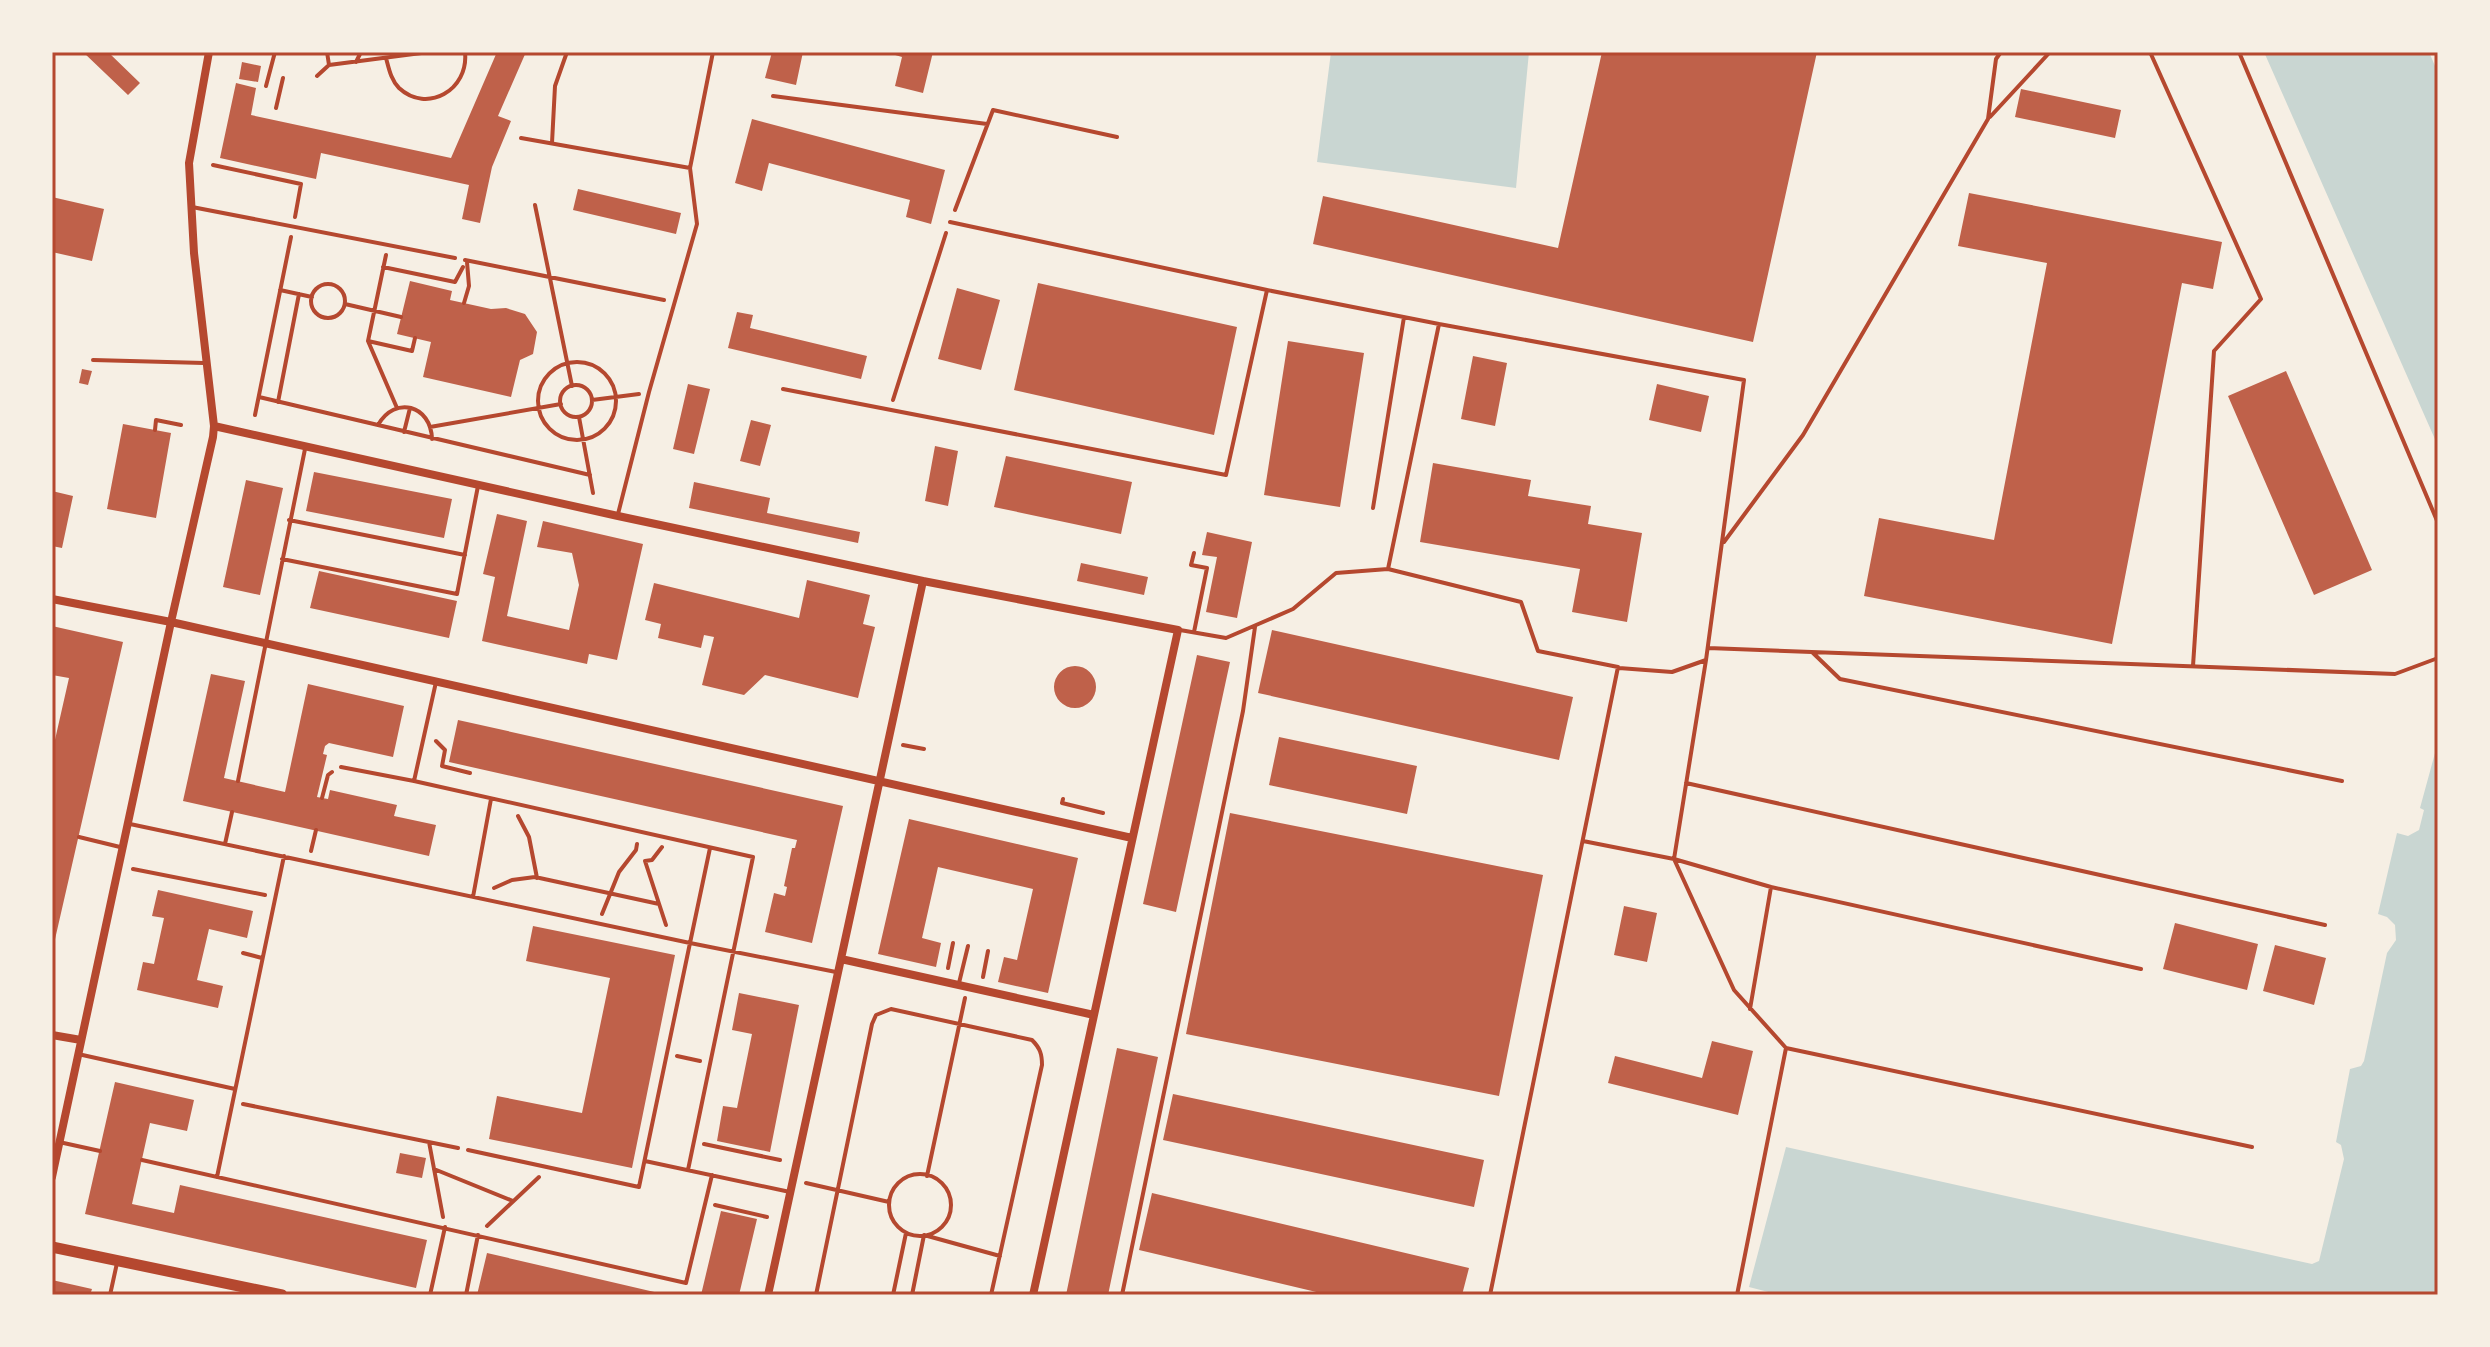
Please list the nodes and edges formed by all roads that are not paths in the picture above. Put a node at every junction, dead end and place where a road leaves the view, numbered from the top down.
1 (209, 52) edge
2 (275, 52) edge
3 (567, 52) edge
4 (713, 52) edge
5 (2001, 52) edge
6 (2050, 52) edge
7 (2150, 52) edge
8 (2239, 52) edge
9 (266, 86) dead end
10 (1988, 119) junction
11 (521, 138) dead end
12 (552, 143) junction
13 (690, 168) junction
14 (190, 207) junction
15 (950, 222) dead end
16 (455, 258) road end
17 (1267, 290) junction
18 (1404, 317) junction
19 (1439, 324) junction
20 (93, 360) dead end
21 (207, 363) junction
22 (783, 389) dead end
23 (214, 426) junction
24 (305, 446) junction
25 (478, 486) junction
26 (1373, 508) dead end
27 (618, 516) junction
28 (289, 520) junction
29 (2438, 523) edge
30 (1723, 544) junction
31 (1194, 553) dead end
32 (465, 555) junction
33 (282, 559) junction
34 (1388, 569) junction
35 (923, 581) junction
36 (52, 599) edge
37 (171, 622) junction
38 (1255, 625) junction
39 (1178, 630) junction
40 (1194, 633) junction
41 (265, 643) junction
42 (1708, 648) junction
43 (1812, 652) junction
44 (2438, 658) edge
45 (1706, 660) junction
46 (2193, 666) junction
47 (1618, 667) junction
48 (436, 682) junction
49 (341, 767) road end
50 (238, 781) dead end
51 (414, 781) junction
52 (880, 781) junction
53 (2342, 781) dead end
54 (1686, 783) junction
55 (491, 799) junction
56 (232, 812) dead end
57 (128, 824) junction
58 (79, 837) dead end
59 (1132, 838) junction
60 (1583, 841) junction
61 (225, 844) junction
62 (123, 847) junction
63 (710, 848) junction
64 (284, 856) junction
65 (1674, 859) junction
66 (1771, 887) junction
67 (473, 897) junction
68 (2325, 925) dead end
69 (690, 943) junction
70 (968, 946) dead end
71 (734, 952) junction
72 (243, 953) dead end
73 (262, 958) junction
74 (841, 959) junction
75 (2141, 969) dead end
76 (838, 972) junction
77 (959, 985) junction
78 (1750, 1009) junction
79 (1094, 1015) junction
80 (52, 1035) edge
81 (81, 1040) junction
82 (1786, 1048) junction
83 (78, 1054) junction
84 (235, 1089) junction
85 (59, 1142) junction
86 (2252, 1147) dead end
87 (468, 1150) road end
88 (100, 1151) dead end
89 (142, 1160) dead end
90 (645, 1161) junction
91 (688, 1170) junction
92 (712, 1175) junction
93 (52, 1177) edge
94 (217, 1177) junction
95 (790, 1192) junction
96 (445, 1227) junction
97 (478, 1235) junction
98 (52, 1247) edge
99 (118, 1261) junction
100 (110, 1295) edge
101 (282, 1295) edge
102 (430, 1295) edge
103 (466, 1295) edge
104 (768, 1295) edge
105 (1033, 1295) edge
106 (1122, 1295) edge
107 (1490, 1295) edge
108 (1737, 1295) edge

1 - 14 street
2 - 9 lane
3 - 12 lane
4 - 13 lane
5 - 10 lane
6 - 10 lane
7 - 46 lane
8 - 29 lane
10 - 30 lane
11 - 12 lane
12 - 13 lane
13 - 27 lane
14 - 16 lane
14 - 21 street
15 - 17 lane
17 - 18 lane
17 - 22 lane
18 - 19 lane
18 - 26 lane
19 - 30 lane
19 - 34 lane
20 - 21 lane
21 - 23 street
23 - 24 street
23 - 37 street
24 - 25 street
24 - 28 lane
25 - 27 street
25 - 32 lane
27 - 35 street
28 - 32 lane
28 - 33 lane
30 - 42 lane
31 - 40 lane
32 - 33 lane
33 - 41 lane
34 - 38 lane
34 - 47 lane
35 - 39 street
35 - 52 street
36 - 37 street
37 - 41 street
37 - 57 street
38 - 40 lane
38 - 106 lane
39 - 40 lane
39 - 59 street
41 - 48 street
41 - 50 lane
42 - 43 lane
42 - 45 lane
43 - 46 lane
43 - 53 lane
44 - 46 lane
45 - 47 lane
45 - 54 lane
47 - 60 lane
48 - 51 lane
48 - 52 street
49 - 51 lane
51 - 55 lane
52 - 59 street
52 - 74 street
54 - 65 lane
54 - 68 lane
55 - 63 lane
55 - 67 lane
56 - 61 lane
57 - 61 lane
57 - 62 street
58 - 62 lane
59 - 79 street
60 - 65 lane
60 - 107 lane
61 - 64 lane
62 - 81 street
63 - 69 lane
63 - 71 lane
64 - 67 lane
64 - 73 lane
65 - 66 lane
65 - 78 lane
66 - 75 lane
66 - 78 lane
67 - 69 lane
69 - 71 lane
69 - 90 lane
70 - 77 lane
71 - 76 lane
71 - 91 lane
72 - 73 lane
73 - 84 lane
74 - 76 street
74 - 77 street
76 - 95 street
77 - 79 street
78 - 82 lane
79 - 105 street
80 - 81 street
81 - 83 street
82 - 86 lane
82 - 108 lane
83 - 84 lane
83 - 85 street
84 - 94 lane
85 - 88 lane
85 - 93 street
87 - 90 lane
89 - 94 lane
90 - 91 lane
91 - 92 lane
92 - 95 lane
92 - 97 lane
94 - 96 lane
95 - 104 street
96 - 97 lane
96 - 102 lane
97 - 103 lane
98 - 99 street
99 - 100 lane
99 - 101 street

